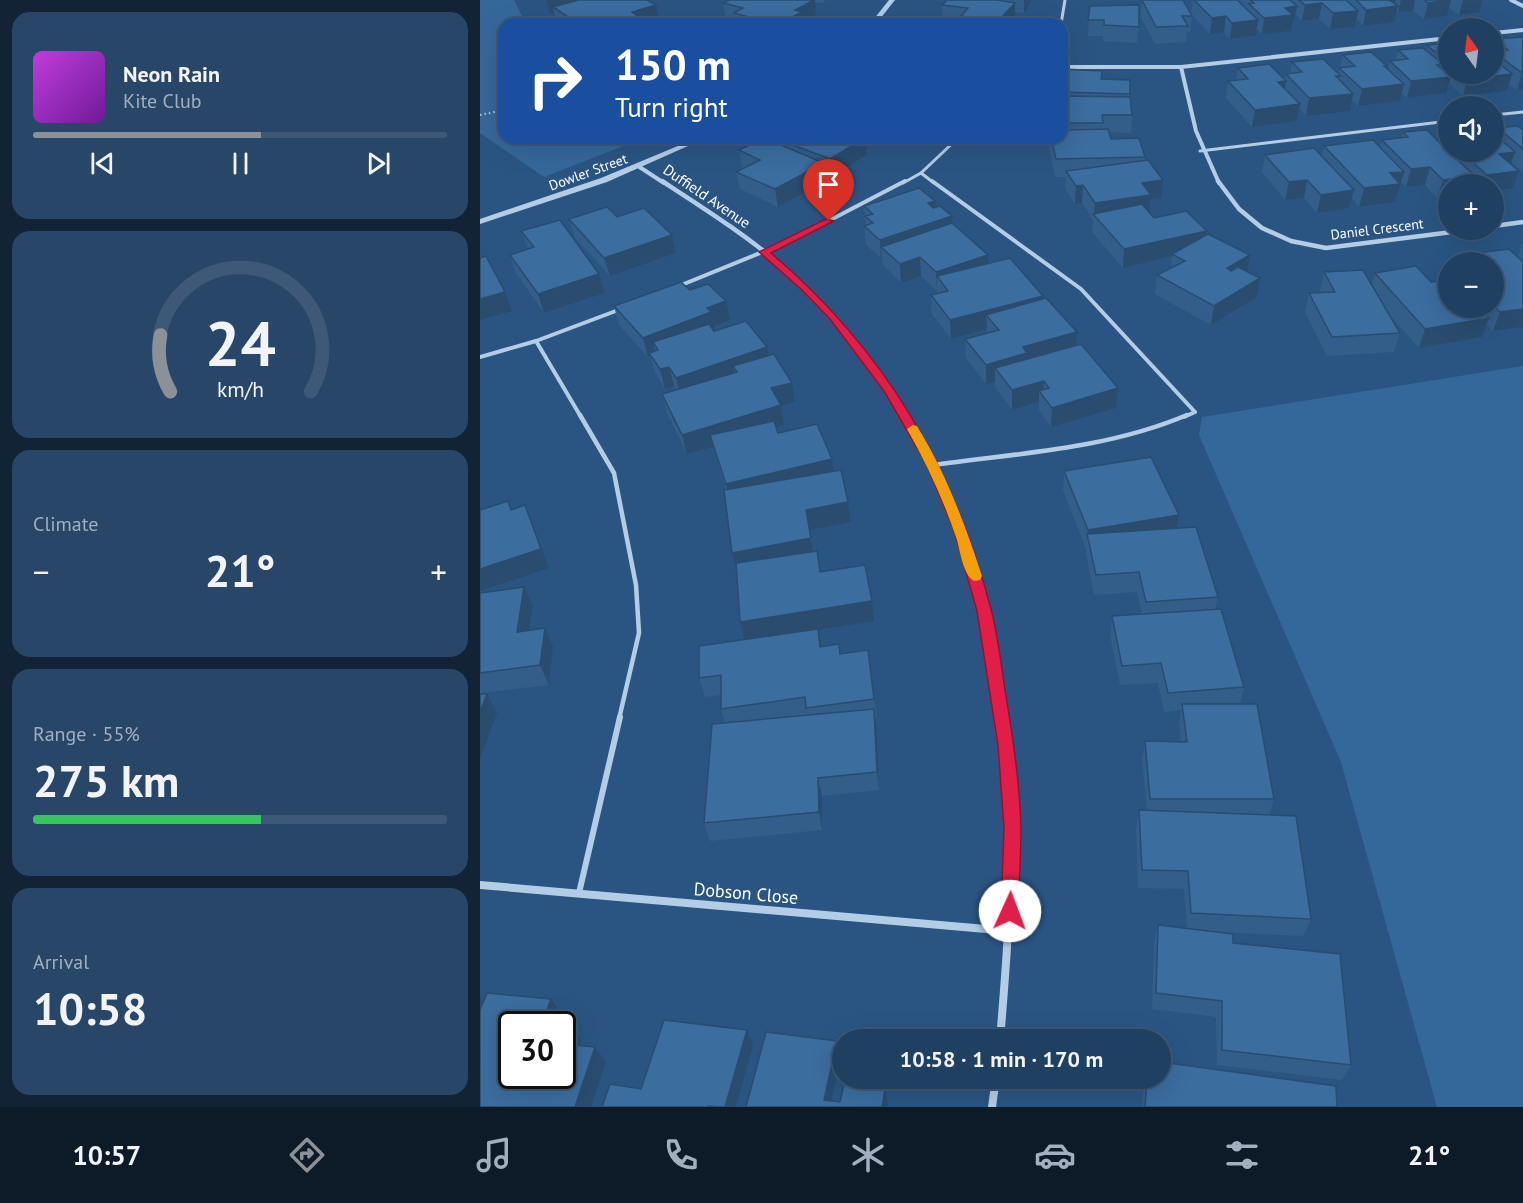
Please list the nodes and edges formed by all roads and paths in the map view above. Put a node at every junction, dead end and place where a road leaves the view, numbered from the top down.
1 (892, 0) edge
2 (1065, 0) edge
3 (1511, 0) edge
4 (1523, 6) edge
5 (878, 18) edge
6 (1062, 18) edge
7 (1523, 30) edge
8 (1504, 32) edge
9 (1438, 39) edge
10 (1068, 67) edge
11 (1181, 67) junction
12 (498, 111) edge
13 (1523, 112) edge
14 (1504, 114) edge
15 (480, 115) edge
16 (1438, 122) edge
17 (689, 144) edge
18 (952, 144) edge
19 (1200, 151) junction
20 (638, 166) junction
21 (921, 173) junction
22 (480, 222) edge
23 (1523, 222) edge
24 (1504, 225) edge
25 (1438, 234) edge
26 (765, 252) junction
27 (673, 289) edge
28 (630, 305) edge
29 (536, 341) junction
30 (480, 357) edge
31 (934, 465) junction
32 (480, 885) edge
33 (579, 893) junction
34 (1009, 931) junction
35 (1001, 1029) edge
36 (994, 1089) edge
37 (992, 1107) edge

1 - 5 street
2 - 6 lane
3 - 4 street
7 - 8 street
9 - 11 street
10 - 11 street
11 - 19 street, Daniel Crescent
12 - 15 path
13 - 14 lane
16 - 19 lane
17 - 20 street, Dowler Street
18 - 21 lane
19 - 25 street, Daniel Crescent
20 - 22 street, Dowler Street
20 - 26 street, Duffield Avenue
21 - 26 lane
21 - 31 lane
23 - 24 street
26 - 27 lane
26 - 31 street, Duffield Avenue
28 - 29 lane
29 - 30 lane
29 - 33 lane
31 - 34 street, Duffield Avenue
32 - 33 street, Dobson Close
33 - 34 street, Dobson Close
34 - 35 street, Duffield Avenue
36 - 37 street

